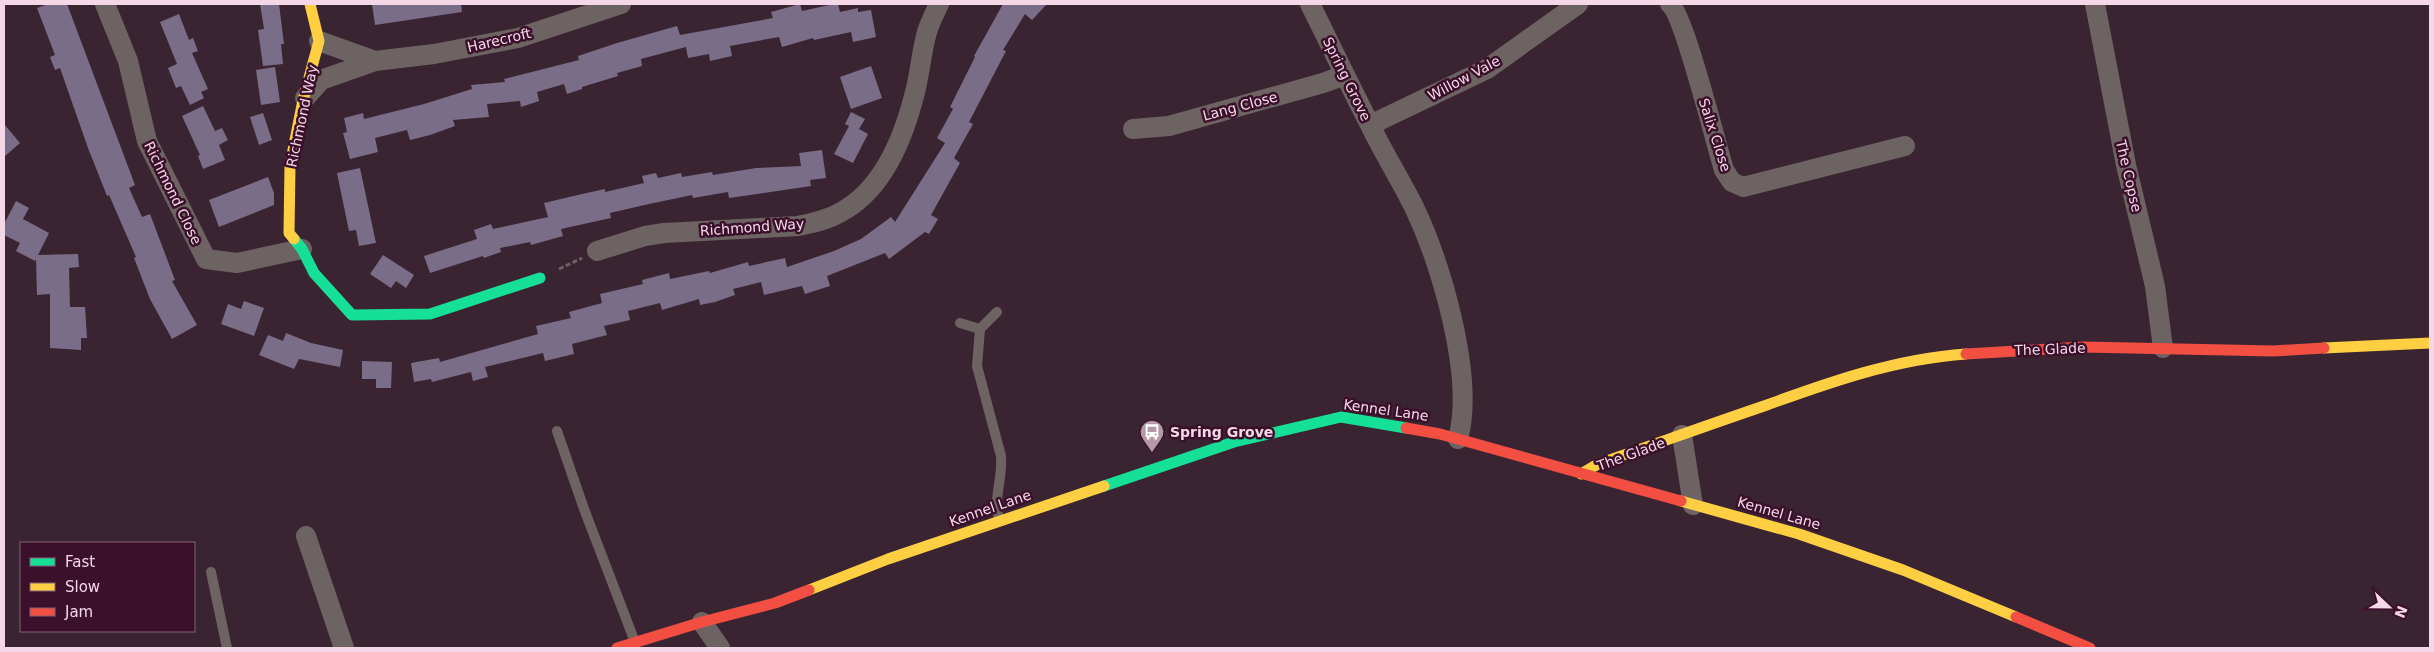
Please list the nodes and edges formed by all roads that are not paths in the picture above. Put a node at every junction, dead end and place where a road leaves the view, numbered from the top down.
1 (105, 4) edge
2 (310, 4) edge
3 (621, 4) edge
4 (939, 4) edge
5 (1310, 4) edge
6 (1578, 4) edge
7 (1670, 4) edge
8 (2095, 4) edge
9 (319, 41) junction
10 (375, 61) junction
11 (1346, 75) junction
12 (303, 100) junction
13 (1370, 125) junction
14 (1133, 129) dead end
15 (1905, 146) dead end
16 (302, 250) junction
17 (597, 250) road end
18 (540, 278) road end
19 (997, 312) dead end
20 (960, 322) dead end
21 (980, 329) junction
22 (2430, 343) edge
23 (2163, 348) junction
24 (557, 431) dead end
25 (1682, 436) junction
26 (1458, 439) junction
27 (1581, 474) junction
28 (1693, 505) junction
29 (1000, 521) junction
30 (306, 536) dead end
31 (211, 572) dead end
32 (702, 622) junction
33 (635, 643) junction
34 (227, 648) edge
35 (344, 648) edge
36 (617, 648) edge
37 (720, 648) edge
38 (2090, 648) edge

1 - 16 street, Richmond Close
2 - 9 street, Richmond Way
3 - 10 street, Harecroft
4 - 17 street, Richmond Way
5 - 11 street, Spring Grove
6 - 13 street, Willow Vale
7 - 15 street, Salix Close
8 - 23 street, The Copse
9 - 10 street, Harecroft
9 - 12 street, Richmond Way
10 - 12 street, Harecroft
11 - 13 street, Spring Grove
11 - 14 street, Lang Close
12 - 16 street, Richmond Way
13 - 26 street, Spring Grove
16 - 18 street, Richmond Way
19 - 21 lane
20 - 21 lane
21 - 29 lane
22 - 23 street, The Glade
23 - 25 street, The Glade
24 - 33 lane
25 - 27 street, The Glade
25 - 28 street, The Glade
26 - 27 street, Kennel Lane
26 - 29 street, Kennel Lane
27 - 28 street, Kennel Lane
28 - 38 street, Kennel Lane
29 - 32 street, Kennel Lane
30 - 35 street
31 - 34 lane
32 - 33 street, Kennel Lane
32 - 37 street
33 - 36 street, Kennel Lane

